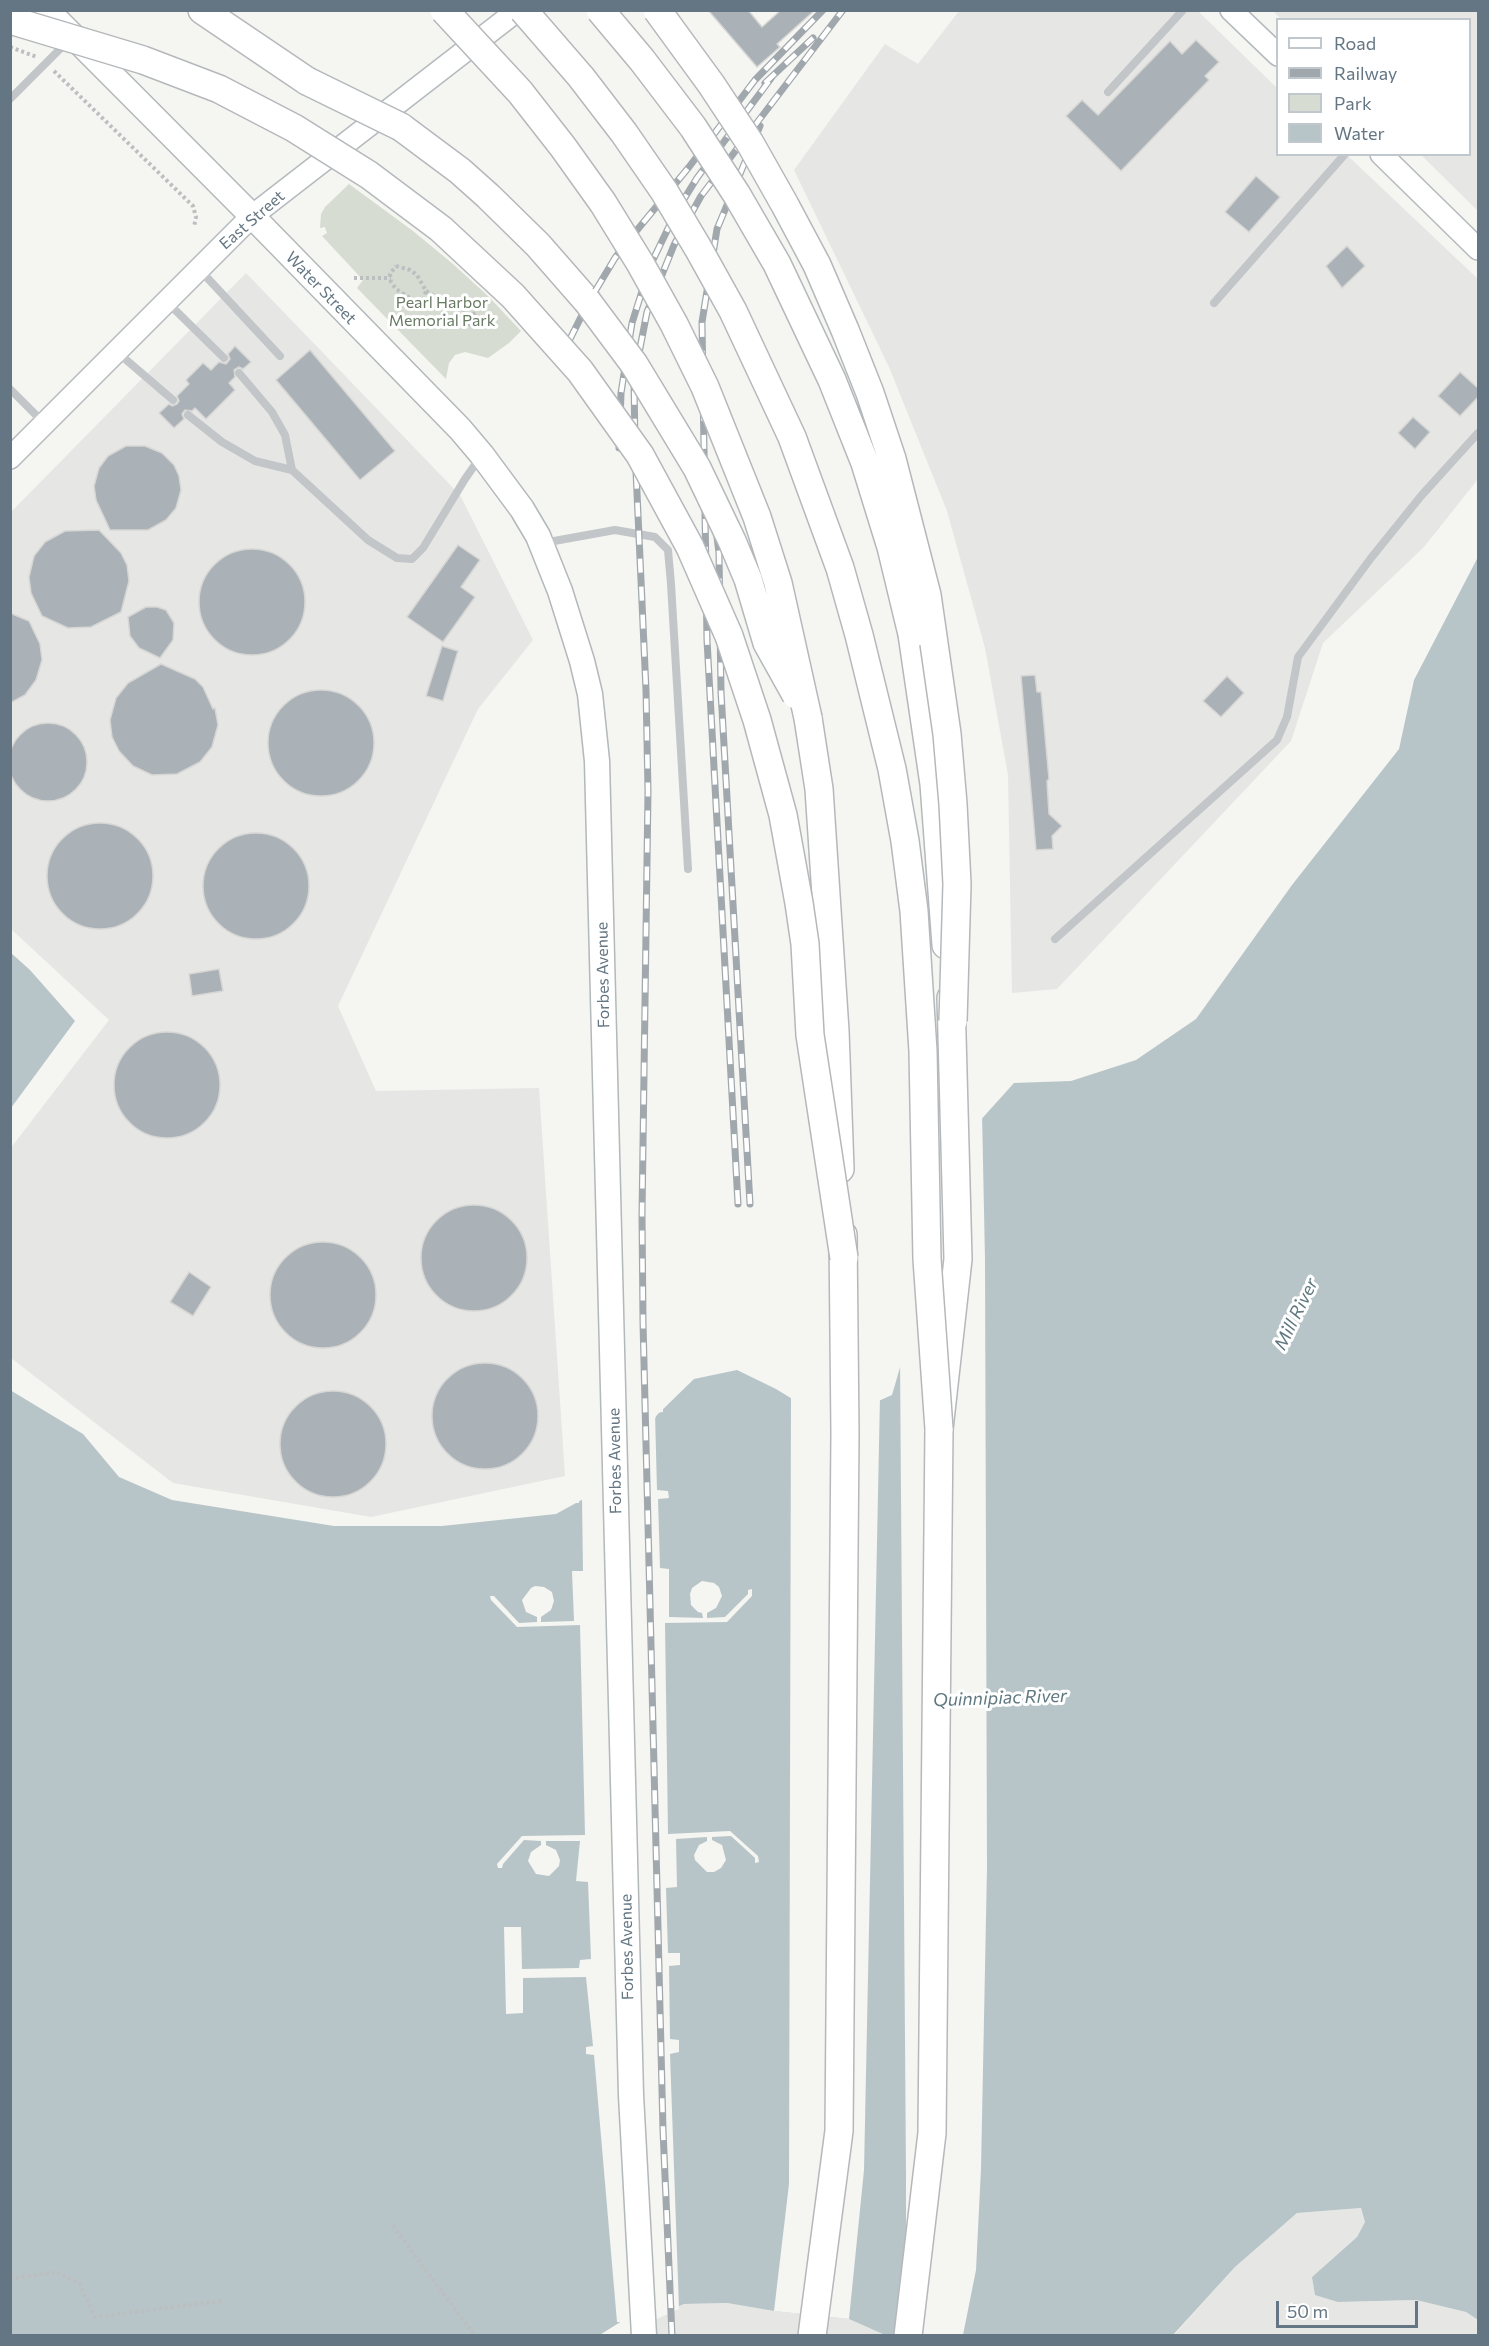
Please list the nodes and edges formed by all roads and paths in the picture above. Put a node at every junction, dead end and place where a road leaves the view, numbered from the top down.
1 (47, 10) edge
2 (202, 10) edge
3 (232, 10) edge
4 (444, 10) edge
5 (518, 10) edge
6 (523, 10) edge
7 (600, 10) edge
8 (657, 10) edge
9 (1184, 10) edge
10 (1231, 10) edge
11 (10, 20) edge
12 (73, 36) junction
13 (10, 46) edge
14 (1276, 53) edge
15 (46, 63) junction
16 (313, 75) junction
17 (1108, 92) dead end
18 (10, 99) edge
19 (1343, 156) edge
20 (1383, 156) edge
21 (252, 216) junction
22 (194, 227) dead end
23 (1479, 249) edge
24 (199, 269) junction
25 (354, 278) dead end
26 (391, 278) junction
27 (426, 291) junction
28 (167, 301) junction
29 (1214, 303) dead end
30 (468, 316) dead end
31 (117, 352) junction
32 (280, 356) dead end
33 (224, 358) dead end
34 (239, 373) dead end
35 (10, 389) edge
36 (173, 400) dead end
37 (188, 415) dead end
38 (45, 424) junction
39 (1479, 433) edge
40 (482, 455) junction
41 (10, 458) edge
42 (292, 470) junction
43 (541, 543) junction
44 (560, 591) joint
45 (808, 718) junction
46 (688, 869) dead end
47 (1055, 939) dead end
48 (953, 1021) junction
49 (844, 1258) junction
50 (939, 1430) junction
51 (393, 2226) dead end
52 (10, 2279) edge
53 (221, 2301) dead end
54 (643, 2329) edge
55 (475, 2336) edge
56 (812, 2336) edge
57 (908, 2336) edge

1 - 12 main road, Water Street
2 - 16 highway
3 - 16 highway
4 - 45 highway, bridge
5 - 21 main road, East Street
6 - 50 highway, bridge
7 - 48 highway, bridge
8 - 48 highway, bridge
9 - 17 lane
10 - 14 main road
11 - 49 highway, bridge
12 - 15 lane
12 - 21 main road, Water Street
13 - 15 path
15 - 18 lane
15 - 22 path
16 - 45 highway, bridge
19 - 29 lane
20 - 23 main road
21 - 24 main road, East Street
21 - 40 main road, Water Street
24 - 28 main road, East Street
24 - 32 lane
25 - 26 path
26 - 27 path
26 - 27 path
27 - 30 path
28 - 31 main road, East Street
28 - 33 lane
31 - 36 lane
31 - 38 main road, East Street
34 - 42 lane
35 - 38 lane
37 - 42 lane
38 - 41 main road, East Street
39 - 47 lane
40 - 42 lane
40 - 43 main road, Water Street
43 - 44 main road, Water Street
43 - 46 lane
44 - 54 main road, Forbes Avenue
45 - 49 highway, bridge
48 - 50 highway, bridge
49 - 56 highway
50 - 57 highway
51 - 55 path
52 - 53 path

